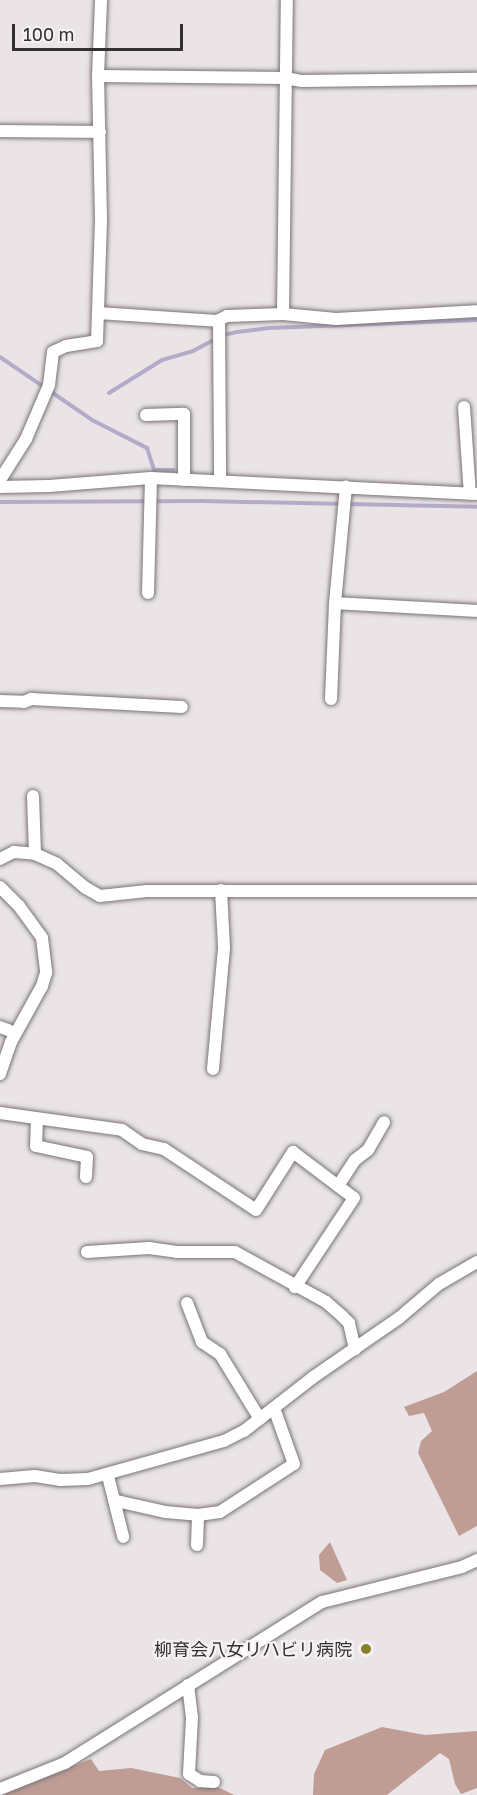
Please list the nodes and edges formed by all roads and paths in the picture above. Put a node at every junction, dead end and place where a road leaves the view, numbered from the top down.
1 (101, 0) edge
2 (286, 0) edge
3 (98, 76) junction
4 (286, 78) junction
5 (477, 80) edge
6 (0, 131) edge
7 (100, 132) junction
8 (477, 311) edge
9 (98, 313) junction
10 (283, 314) junction
11 (219, 320) junction
12 (464, 407) dead end
13 (146, 415) dead end
14 (151, 478) junction
15 (0, 480) edge
16 (184, 480) junction
17 (220, 481) junction
18 (0, 487) edge
19 (346, 487) junction
20 (473, 494) edge
21 (148, 593) dead end
22 (335, 603) junction
23 (477, 611) edge
24 (331, 699) dead end
25 (0, 701) edge
26 (182, 707) dead end
27 (33, 796) dead end
28 (35, 854) junction
29 (0, 859) edge
30 (0, 887) edge
31 (221, 890) junction
32 (477, 891) edge
33 (213, 1069) dead end
34 (0, 1074) edge
35 (0, 1113) edge
36 (37, 1119) junction
37 (384, 1122) dead end
38 (86, 1177) dead end
39 (338, 1186) junction
40 (87, 1252) dead end
41 (477, 1262) edge
42 (295, 1287) junction
43 (187, 1303) dead end
44 (355, 1349) junction
45 (274, 1408) junction
46 (260, 1419) junction
47 (108, 1476) junction
48 (0, 1479) edge
49 (114, 1500) junction
50 (198, 1515) junction
51 (123, 1537) dead end
52 (197, 1545) dead end
53 (477, 1560) edge
54 (188, 1685) junction
55 (214, 1782) dead end
56 (0, 1789) edge

1 - 3 street
2 - 4 street
3 - 4 street
3 - 7 street
4 - 5 street
4 - 10 street
6 - 7 street
7 - 9 street
8 - 10 street
9 - 11 street
9 - 15 street
10 - 11 street
11 - 17 street
12 - 20 street
13 - 16 street
14 - 16 street
14 - 18 street
14 - 21 street
16 - 17 street
17 - 19 street
19 - 20 street
19 - 22 street
22 - 23 street
22 - 24 street
25 - 26 street
27 - 28 street
28 - 29 street
28 - 31 street
30 - 34 street
31 - 32 street
31 - 33 street
35 - 36 street
36 - 38 street
36 - 39 street
37 - 39 street
39 - 42 street
40 - 42 street
41 - 44 street
42 - 44 street
43 - 46 street
44 - 45 street
45 - 46 street
45 - 50 street
46 - 47 street
47 - 48 street
47 - 49 street
49 - 50 street
49 - 51 street
50 - 52 street
53 - 54 street
54 - 55 street
54 - 56 street

